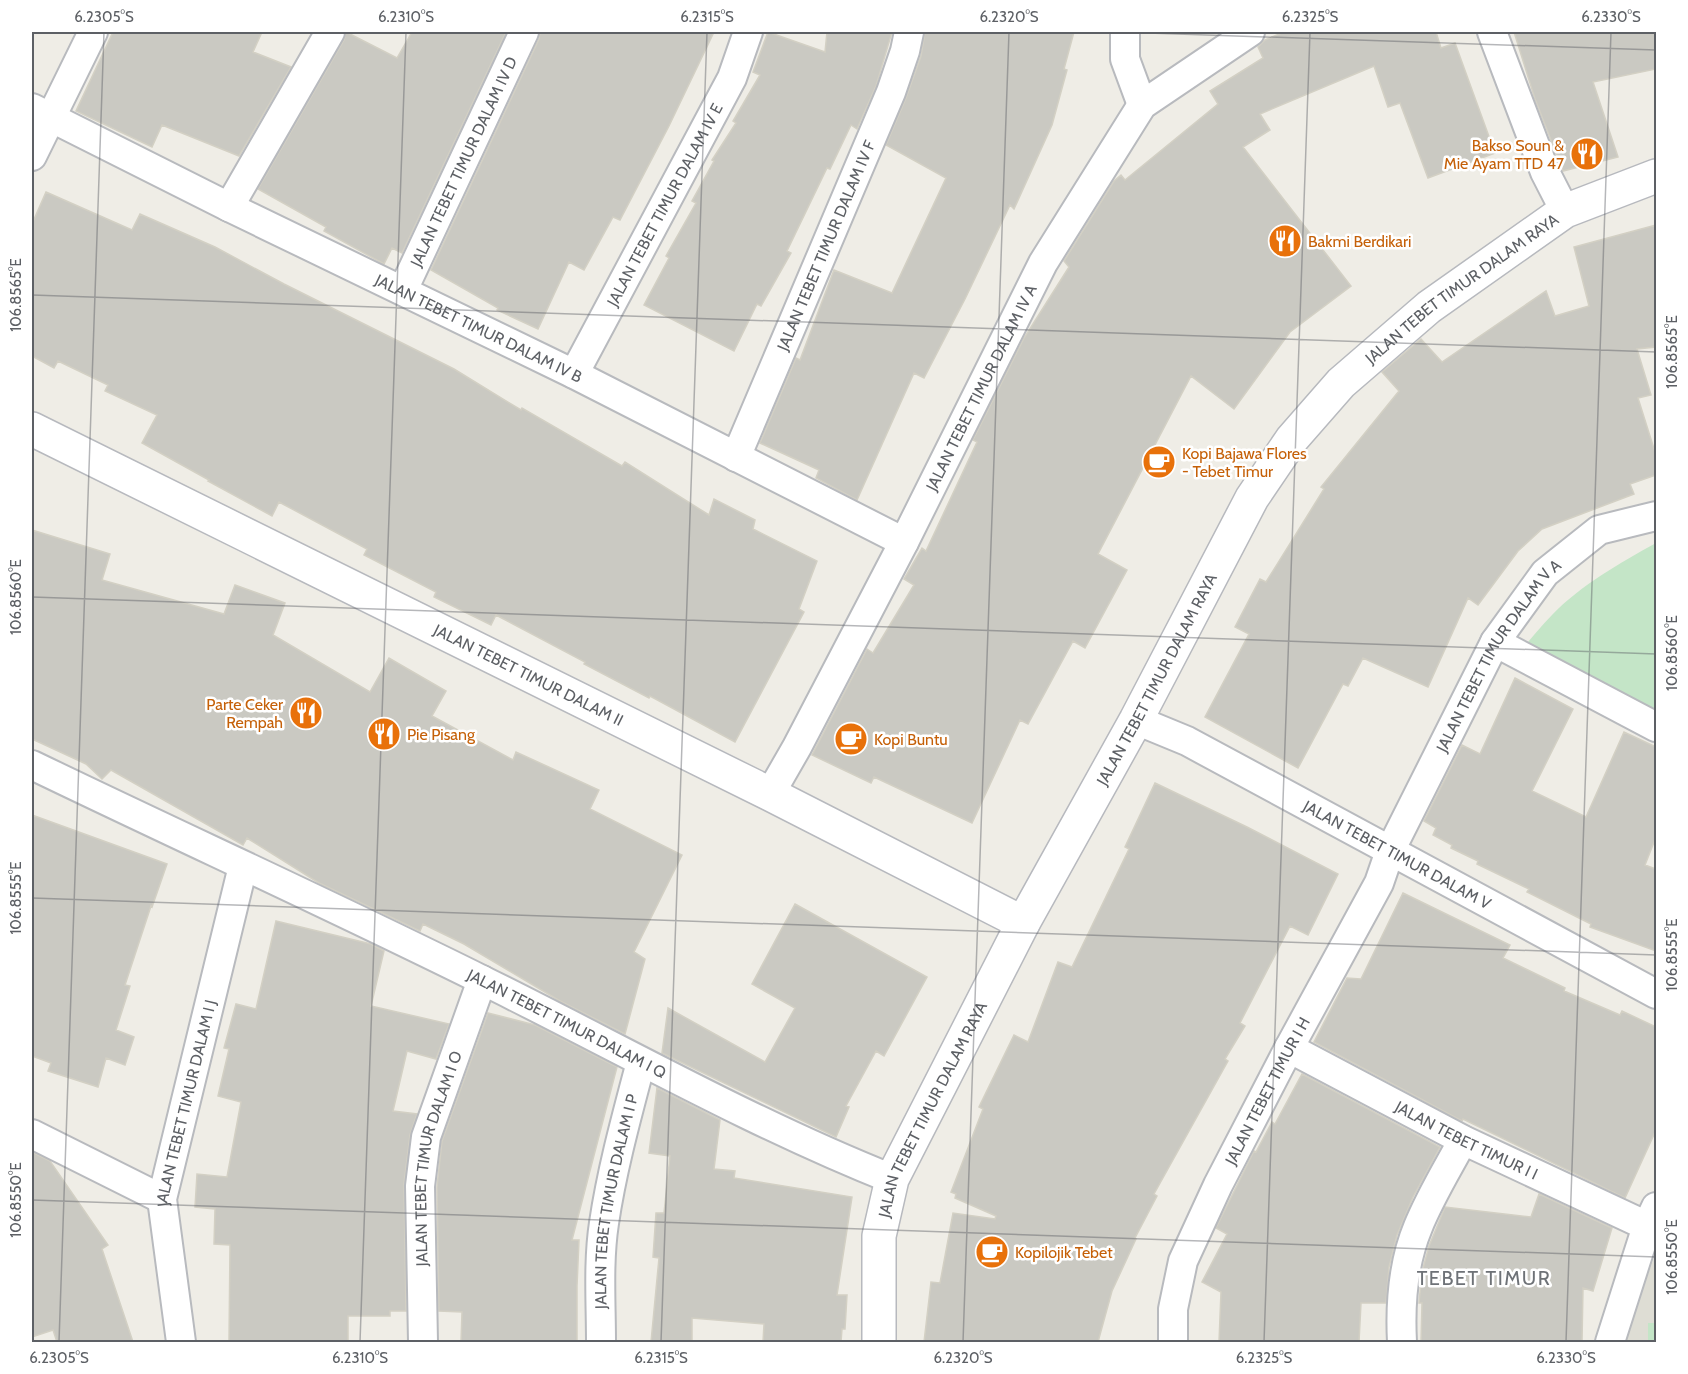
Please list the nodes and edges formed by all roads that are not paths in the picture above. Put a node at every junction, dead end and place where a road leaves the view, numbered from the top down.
1 (93, 32) edge
2 (330, 32) edge
3 (524, 32) edge
4 (748, 32) edge
5 (909, 32) edge
6 (1125, 32) edge
7 (1250, 32) edge
8 (1492, 32) edge
9 (1142, 105) junction
10 (41, 114) edge
11 (32, 156) edge
12 (1656, 176) edge
13 (229, 207) junction
14 (1565, 211) junction
15 (403, 290) junction
16 (574, 374) junction
17 (32, 429) edge
18 (736, 457) junction
19 (1656, 516) edge
20 (904, 542) junction
21 (1495, 642) junction
22 (1136, 720) junction
23 (1656, 727) edge
24 (32, 765) edge
25 (770, 794) junction
26 (1390, 850) junction
27 (243, 866) junction
28 (1023, 923) junction
29 (482, 980) junction
30 (1656, 994) edge
31 (1289, 1048) junction
32 (641, 1062) junction
33 (32, 1134) edge
34 (1463, 1140) junction
35 (892, 1179) junction
36 (162, 1199) junction
37 (1652, 1216) edge
38 (181, 1342) edge
39 (423, 1342) edge
40 (601, 1342) edge
41 (879, 1342) edge
42 (1173, 1342) edge
43 (1402, 1342) edge
44 (1610, 1342) edge

1 - 10 street
2 - 13 street
3 - 15 street, JALAN TEBET TIMUR DALAM IV D
4 - 16 street, JALAN TEBET TIMUR DALAM IV E
5 - 18 street, JALAN TEBET TIMUR DALAM IV F
6 - 9 street
7 - 9 street, JALAN TEBET TIMUR DALAM IV A
8 - 14 street
9 - 20 street, JALAN TEBET TIMUR DALAM IV A
10 - 11 street
10 - 13 street, JALAN TEBET TIMUR DALAM IV B
12 - 14 street, JALAN TEBET TIMUR DALAM RAYA
13 - 15 street, JALAN TEBET TIMUR DALAM IV B
14 - 22 street, JALAN TEBET TIMUR DALAM RAYA
15 - 16 street, JALAN TEBET TIMUR DALAM IV B
16 - 18 street, JALAN TEBET TIMUR DALAM IV B
17 - 25 street, JALAN TEBET TIMUR DALAM II
18 - 20 street, JALAN TEBET TIMUR DALAM IV B
19 - 21 street, JALAN TEBET TIMUR DALAM V A
20 - 25 street, JALAN TEBET TIMUR DALAM IV A
21 - 23 street
21 - 26 street, JALAN TEBET TIMUR DALAM V A
22 - 26 street, JALAN TEBET TIMUR DALAM V
22 - 28 street, JALAN TEBET TIMUR DALAM RAYA
24 - 27 street, JALAN TEBET TIMUR DALAM I Q
25 - 28 street, JALAN TEBET TIMUR DALAM II
26 - 30 street, JALAN TEBET TIMUR DALAM V
26 - 31 street, JALAN TEBET TIMUR I H
27 - 29 street, JALAN TEBET TIMUR DALAM I Q
27 - 36 street, JALAN TEBET TIMUR DALAM I J
28 - 35 street, JALAN TEBET TIMUR DALAM RAYA
29 - 32 street, JALAN TEBET TIMUR DALAM I Q
29 - 39 street, JALAN TEBET TIMUR DALAM I O
31 - 34 street, JALAN TEBET TIMUR I I
31 - 42 street, JALAN TEBET TIMUR I H
32 - 35 street, JALAN TEBET TIMUR DALAM I Q
32 - 40 street, JALAN TEBET TIMUR DALAM I P
33 - 36 street
34 - 37 street, JALAN TEBET TIMUR I I
34 - 43 street
35 - 41 street, JALAN TEBET TIMUR DALAM RAYA
36 - 38 street, JALAN TEBET TIMUR DALAM I J
37 - 44 street

